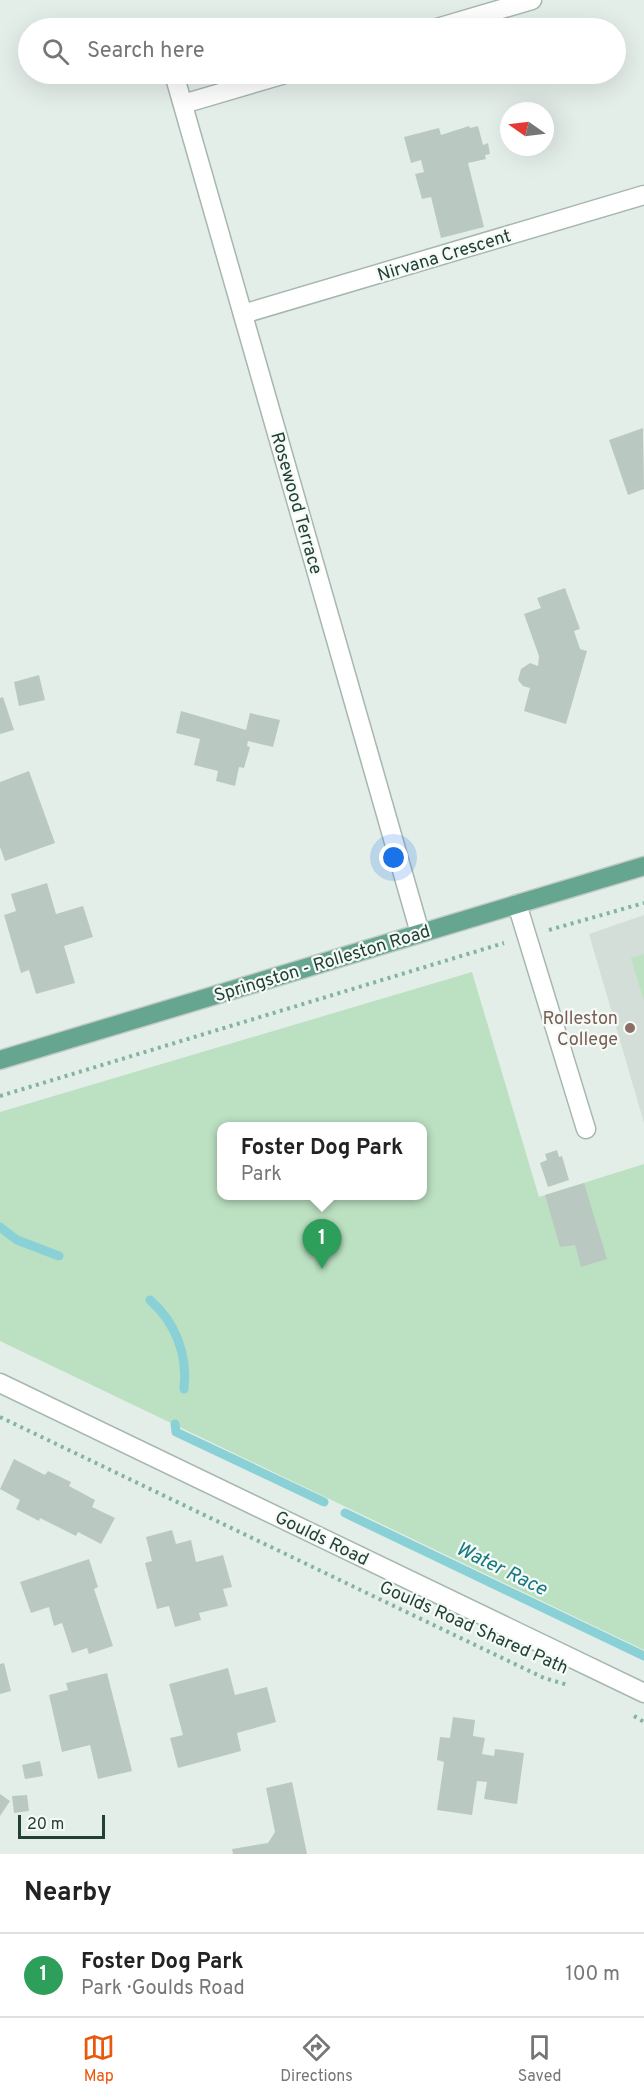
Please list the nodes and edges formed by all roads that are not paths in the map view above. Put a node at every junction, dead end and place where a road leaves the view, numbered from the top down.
1 (532, 0) edge
2 (470, 18) edge
3 (177, 84) edge
4 (251, 84) edge
5 (183, 104) junction
6 (644, 195) edge
7 (243, 314) junction
8 (644, 866) edge
9 (517, 904) junction
10 (420, 933) junction
11 (0, 1060) edge
12 (586, 1129) dead end
13 (0, 1383) edge
14 (644, 1693) edge

1 - 2 street
3 - 5 street, Rosewood Terrace
4 - 5 street
5 - 7 street, Rosewood Terrace
6 - 7 street, Nirvana Crescent
7 - 10 street, Rosewood Terrace
8 - 9 main road, Springston - Rolleston Road
9 - 10 main road, Springston - Rolleston Road
9 - 12 street
10 - 11 main road, Springston - Rolleston Road
13 - 14 street, Goulds Road

